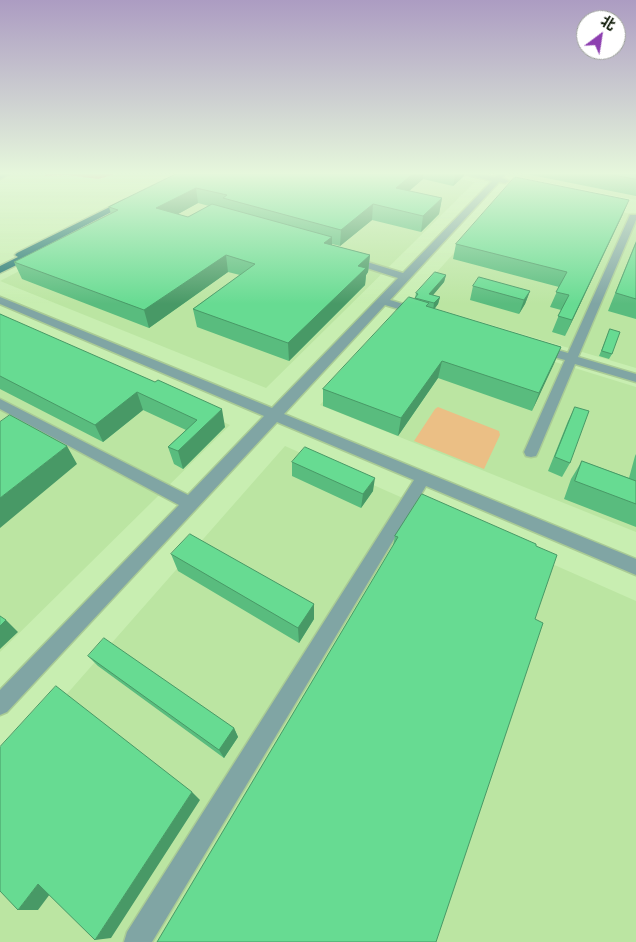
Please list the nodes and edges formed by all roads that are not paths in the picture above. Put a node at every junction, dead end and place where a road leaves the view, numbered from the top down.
1 (101, 216) edge
2 (104, 216) edge
3 (463, 216) edge
4 (633, 217) dead end
5 (343, 252) edge
6 (0, 264) edge
7 (0, 270) edge
8 (406, 277) junction
9 (0, 300) edge
10 (383, 301) junction
11 (430, 315) edge
12 (524, 344) edge
13 (572, 358) junction
14 (636, 378) edge
15 (0, 403) edge
16 (275, 415) junction
17 (25, 416) junction
18 (12, 425) edge
19 (531, 452) dead end
20 (423, 478) junction
21 (190, 504) junction
22 (636, 567) edge
23 (0, 705) edge
24 (137, 942) edge

1 - 6 main road
2 - 7 main road
3 - 8 street
4 - 13 street
5 - 8 street
8 - 10 street
9 - 16 street
10 - 11 street
10 - 16 street
12 - 13 street
13 - 14 street
13 - 19 street
15 - 17 street
16 - 20 street
16 - 21 street
17 - 18 street
17 - 21 street
20 - 22 street
20 - 24 street
21 - 23 street

